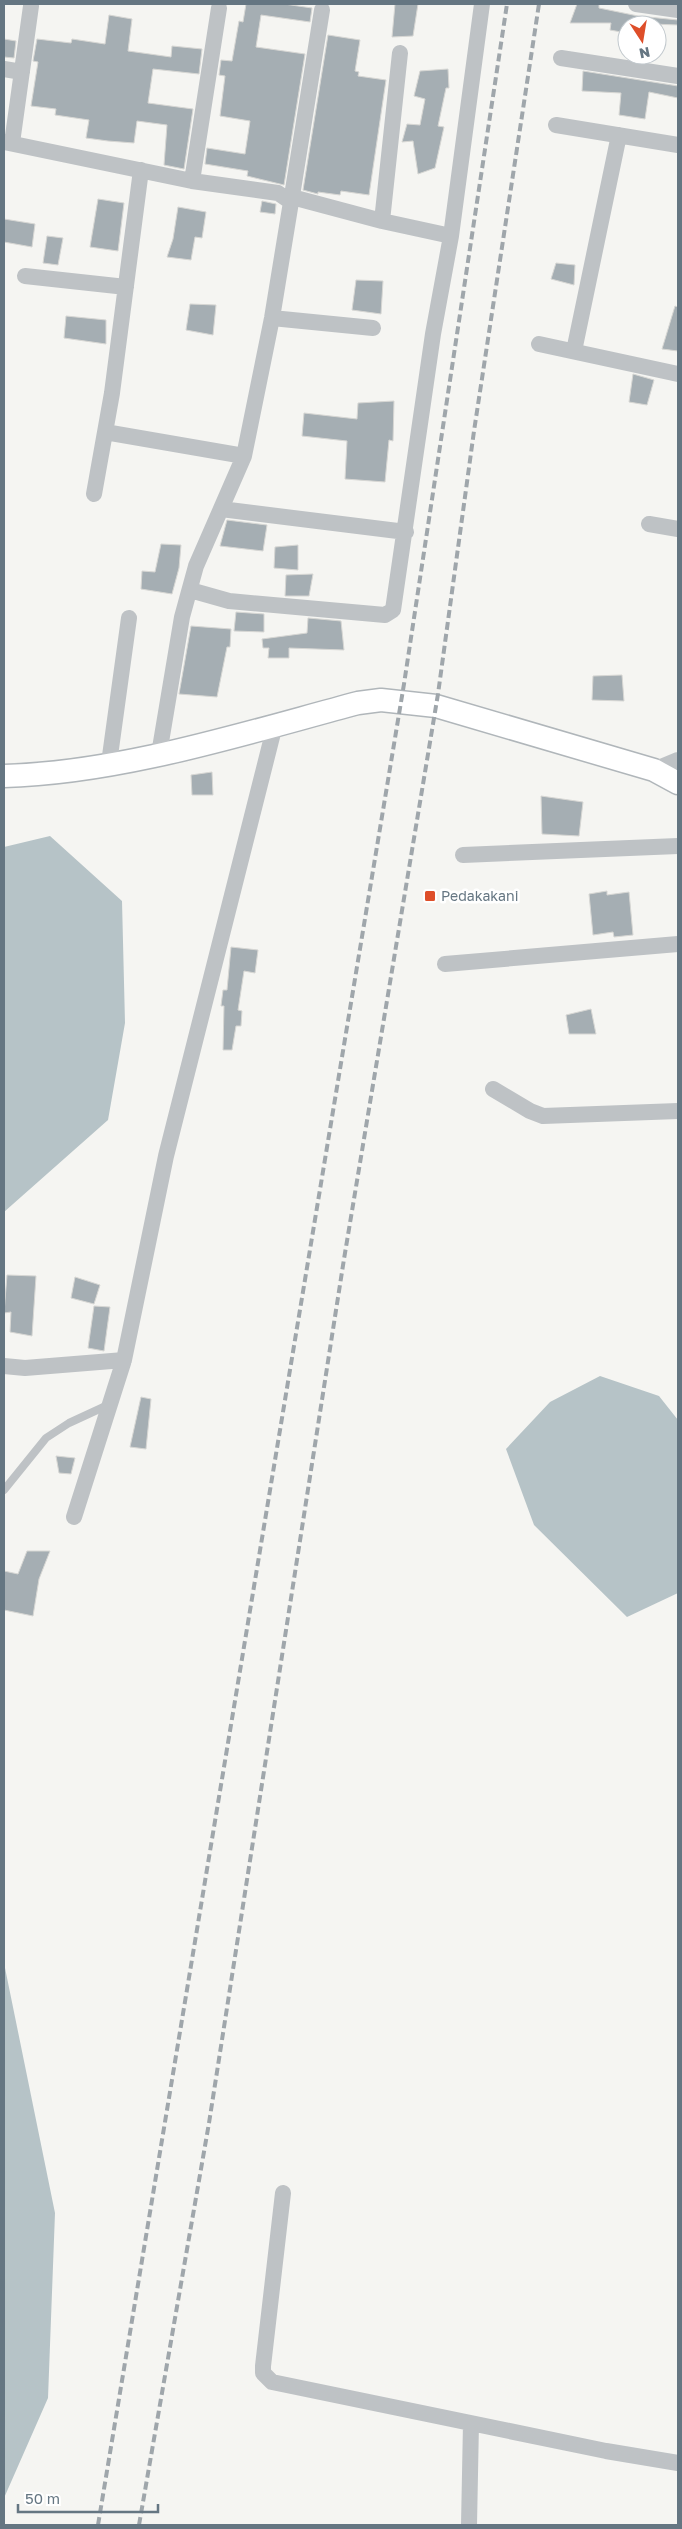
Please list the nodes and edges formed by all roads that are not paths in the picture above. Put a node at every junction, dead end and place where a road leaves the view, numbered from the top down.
1 (482, 4) edge
2 (636, 4) edge
3 (31, 6) dead end
4 (219, 8) dead end
5 (322, 10) dead end
6 (678, 10) edge
7 (400, 53) dead end
8 (561, 58) dead end
9 (4, 68) edge
10 (22, 72) junction
11 (678, 76) edge
12 (556, 125) dead end
13 (619, 135) junction
14 (8, 142) edge
15 (678, 145) edge
16 (141, 170) junction
17 (192, 181) junction
18 (291, 200) junction
19 (382, 221) junction
20 (451, 236) junction
21 (25, 276) dead end
22 (126, 287) junction
23 (272, 318) junction
24 (373, 328) dead end
25 (539, 344) dead end
26 (574, 351) junction
27 (678, 374) edge
28 (105, 432) junction
29 (244, 456) junction
30 (94, 494) dead end
31 (221, 508) junction
32 (649, 524) dead end
33 (678, 529) edge
34 (406, 532) junction
35 (190, 590) junction
36 (129, 618) dead end
37 (275, 725) junction
38 (159, 754) junction
39 (678, 760) edge
40 (109, 763) junction
41 (654, 770) junction
42 (4, 776) edge
43 (678, 783) edge
44 (678, 846) edge
45 (463, 855) dead end
46 (678, 944) edge
47 (445, 964) dead end
48 (493, 1089) dead end
49 (678, 1111) edge
50 (124, 1360) junction
51 (4, 1366) edge
52 (110, 1404) junction
53 (4, 1490) edge
54 (74, 1517) dead end
55 (283, 2193) dead end
56 (471, 2423) junction
57 (678, 2462) edge
58 (468, 2525) edge

1 - 20 street
2 - 6 street
3 - 10 street
4 - 17 street
5 - 18 street
7 - 19 street
8 - 11 street
9 - 10 street
10 - 14 street
12 - 13 street
13 - 15 street
13 - 26 street
14 - 16 street
16 - 17 street
16 - 22 street
17 - 18 street
18 - 19 street
18 - 23 street
19 - 20 street
20 - 34 street
21 - 22 street
22 - 28 street
23 - 24 street
23 - 29 street
25 - 26 street
26 - 27 street
28 - 29 street
28 - 30 street
29 - 31 street
31 - 34 street
31 - 35 street
32 - 33 street
34 - 35 street
35 - 38 street
36 - 40 street
37 - 38 main road
37 - 41 main road
37 - 50 street
38 - 40 main road
39 - 41 street
40 - 42 main road
41 - 43 main road
44 - 45 street
46 - 47 street
48 - 49 street
50 - 51 street
50 - 52 street
52 - 53 lane
52 - 54 street
55 - 56 street
56 - 57 street
56 - 58 street

